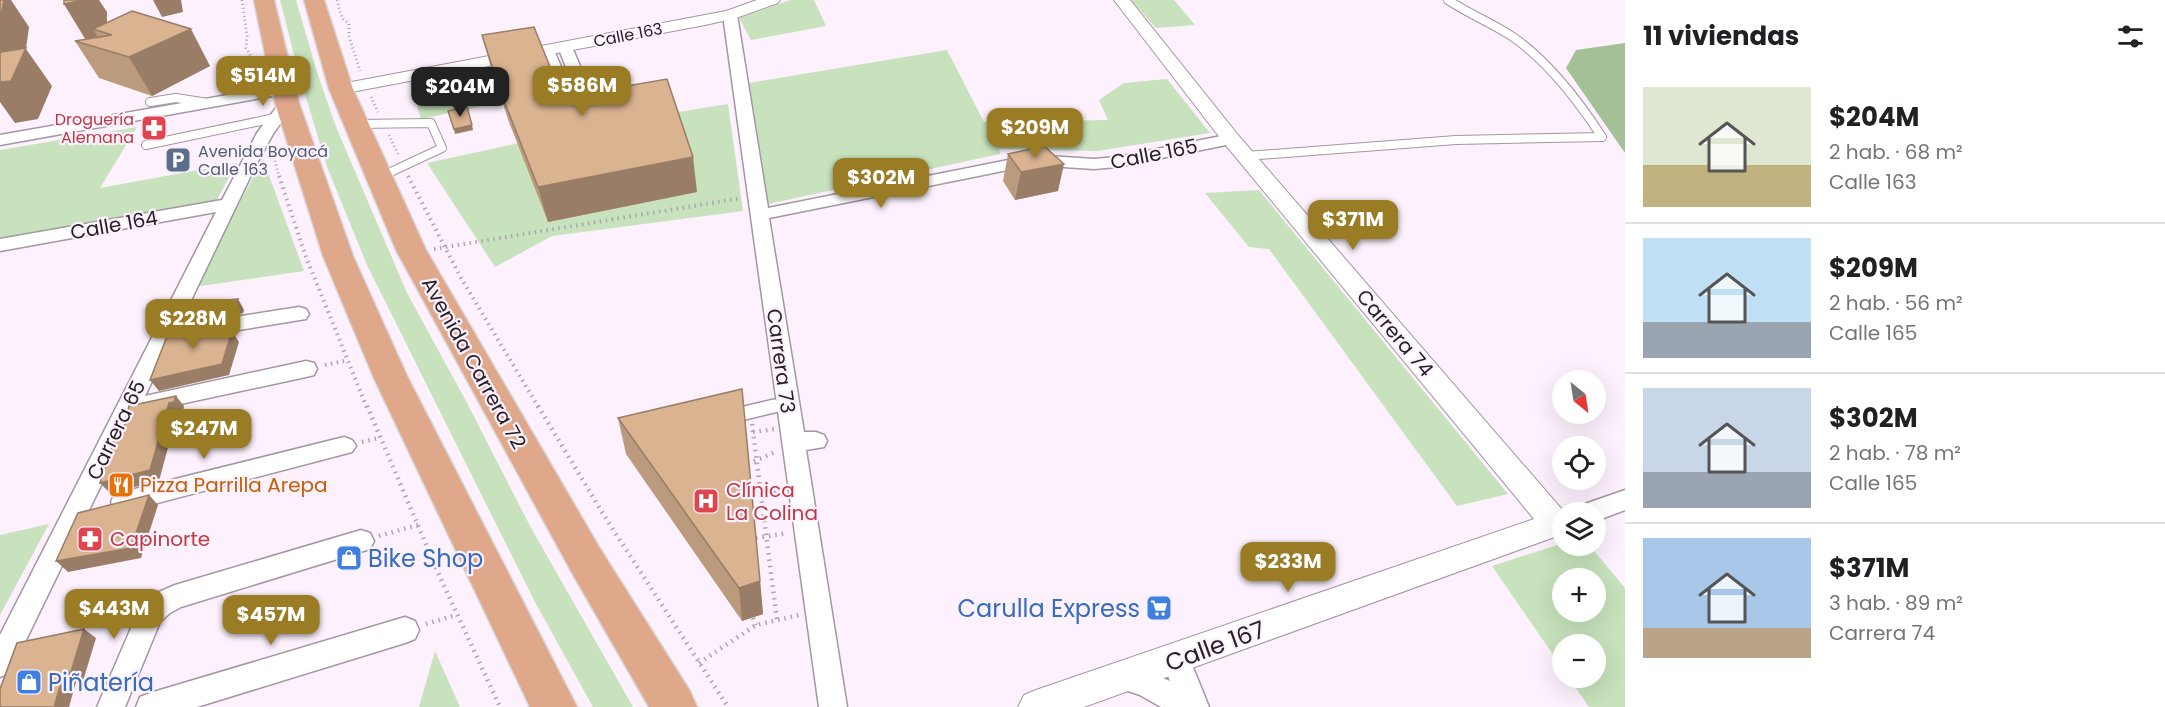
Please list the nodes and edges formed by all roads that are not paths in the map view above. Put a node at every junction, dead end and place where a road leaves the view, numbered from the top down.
1 (264, 0) edge
2 (314, 0) edge
3 (772, 0) edge
4 (1122, 0) edge
5 (1448, 0) edge
6 (740, 8) edge
7 (565, 47) junction
8 (547, 50) junction
9 (572, 65) junction
10 (555, 69) junction
11 (353, 87) junction
12 (150, 102) dead end
13 (208, 104) junction
14 (273, 116) junction
15 (370, 124) junction
16 (1231, 139) junction
17 (0, 140) edge
18 (146, 145) dead end
19 (1246, 156) junction
20 (391, 172) junction
21 (228, 204) junction
22 (758, 205) junction
23 (0, 245) edge
24 (299, 314) dead end
25 (163, 335) junction
26 (306, 369) dead end
27 (787, 403) junction
28 (127, 408) junction
29 (719, 419) edge
30 (784, 440) junction
31 (816, 441) dead end
32 (344, 446) dead end
33 (1625, 500) edge
34 (1606, 507) edge
35 (75, 514) junction
36 (1552, 514) edge
37 (1552, 526) edge
38 (361, 541) road end
39 (405, 630) road end
40 (1176, 659) junction
41 (0, 664) edge
42 (1126, 677) junction
43 (111, 707) edge
44 (150, 707) edge
45 (554, 707) edge
46 (674, 707) edge
47 (833, 707) edge
48 (1036, 707) edge
49 (1185, 707) edge
50 (1195, 707) edge

1 - 14 highway
2 - 11 highway, Avenida Carrera 72
3 - 6 street, Calle 163
4 - 16 street, Carrera 74
5 - 19 lane
6 - 7 street, Calle 163
6 - 22 street, Carrera 73
7 - 8 street, Calle 163
7 - 9 street
8 - 10 street
8 - 11 street, Calle 163
9 - 10 street
9 - 10 street
11 - 15 highway, Avenida Carrera 72
12 - 13 lane
13 - 14 street
13 - 17 street
14 - 18 lane
14 - 21 street, Carrera 65
14 - 45 highway
15 - 20 highway, Avenida Carrera 72
15 - 20 lane
16 - 19 street, Carrera 74
16 - 22 street, Calle 165
19 - 36 street, Carrera 74
20 - 46 highway, Avenida Carrera 72
21 - 23 street, Calle 164
21 - 25 street, Carrera 65
22 - 27 street, Carrera 73
24 - 25 street
25 - 28 street, Carrera 65
26 - 28 street
27 - 29 lane
27 - 30 street, Carrera 73
28 - 35 street, Carrera 65
30 - 31 street
30 - 47 street, Carrera 73
32 - 35 street
33 - 34 street
35 - 41 street, Carrera 65
37 - 40 street, Calle 167
38 - 43 street
39 - 44 street
40 - 42 street, Calle 167
40 - 50 street
42 - 48 street, Calle 167
42 - 49 street

